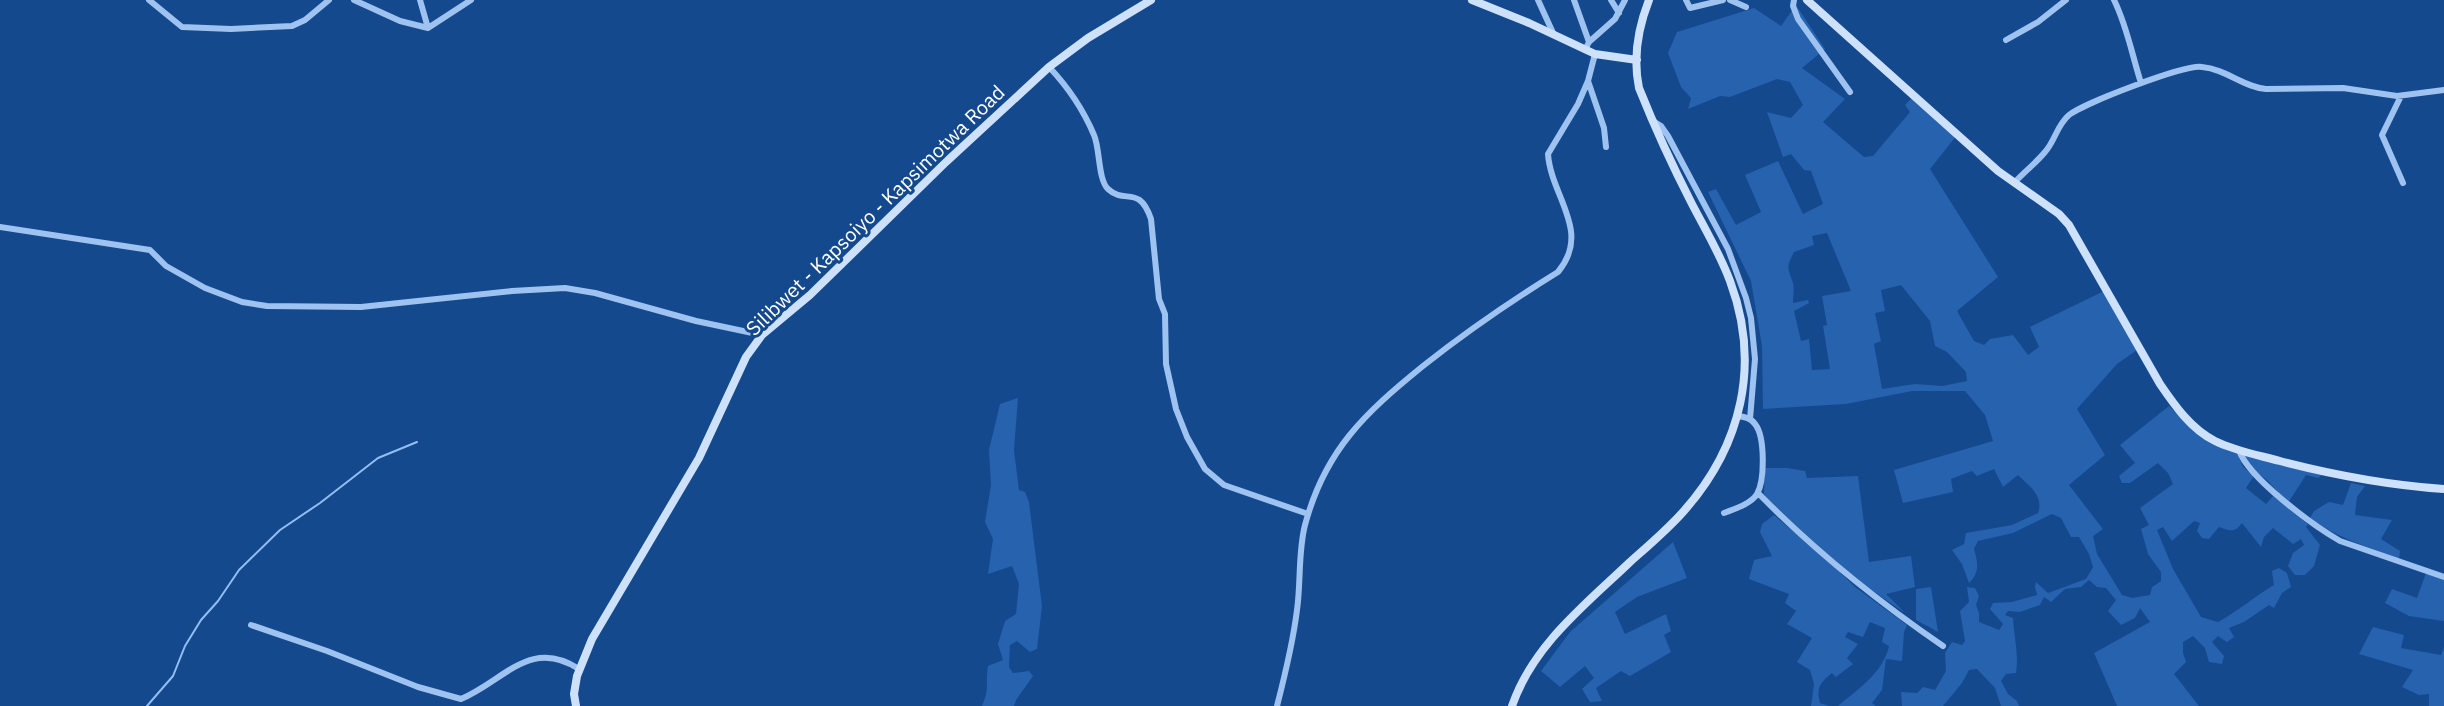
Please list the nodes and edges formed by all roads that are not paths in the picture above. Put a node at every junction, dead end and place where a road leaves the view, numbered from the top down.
1 (149, 0) edge
2 (329, 0) edge
3 (354, 0) edge
4 (420, 0) edge
5 (471, 0) edge
6 (1151, 0) edge
7 (1472, 0) edge
8 (1538, 0) edge
9 (1574, 0) edge
10 (1611, 0) edge
11 (1625, 0) edge
12 (1649, 0) edge
13 (1686, 0) edge
14 (1723, 0) edge
15 (1730, 0) edge
16 (1794, 0) edge
17 (1807, 0) edge
18 (2066, 0) edge
19 (2114, 0) edge
20 (1489, 3) edge
21 (1746, 7) dead end
22 (1619, 13) junction
23 (428, 28) junction
24 (1554, 35) junction
25 (2006, 40) dead end
26 (1587, 46) junction
27 (1595, 54) junction
28 (1637, 60) junction
29 (1049, 67) junction
30 (1588, 81) junction
31 (2141, 83) junction
32 (2444, 90) edge
33 (1850, 92) dead end
34 (2401, 96) junction
35 (1651, 120) junction
36 (1606, 147) dead end
37 (2014, 183) junction
38 (2403, 183) dead end
39 (0, 227) edge
40 (762, 335) junction
41 (1738, 416) junction
42 (1750, 419) junction
43 (2239, 450) junction
44 (2444, 489) edge
45 (1758, 493) junction
46 (1724, 513) dead end
47 (1308, 514) junction
48 (2444, 577) edge
49 (251, 625) dead end
50 (1943, 646) dead end
51 (579, 669) junction
52 (576, 706) edge
53 (1277, 706) edge
54 (1512, 706) edge

1 - 2 street
3 - 23 street
4 - 23 street
5 - 23 street
6 - 29 street, Silibwet - Kapsoiyo - Kapsimotwa Road
7 - 20 street
8 - 24 street
9 - 26 street
10 - 22 street
11 - 22 street
12 - 28 street
13 - 14 street
15 - 21 street
16 - 33 street
17 - 37 street
18 - 25 street
19 - 31 street
20 - 24 street
22 - 26 street
24 - 26 street
26 - 27 street
27 - 28 street
27 - 30 street
28 - 35 street
29 - 40 street, Silibwet - Kapsoiyo - Kapsimotwa Road
29 - 47 street
30 - 36 street
30 - 47 street
31 - 34 street
31 - 37 street
32 - 34 street
34 - 38 street
35 - 41 street
35 - 42 street
37 - 43 street
39 - 40 street
40 - 51 street, Silibwet - Kapsoiyo - Kapsimotwa Road
41 - 42 street
41 - 54 street
42 - 45 street
43 - 44 street
43 - 48 street
45 - 46 street
45 - 50 street
47 - 53 street
49 - 51 street
51 - 52 street, Silibwet - Kapsoiyo - Kapsimotwa Road

